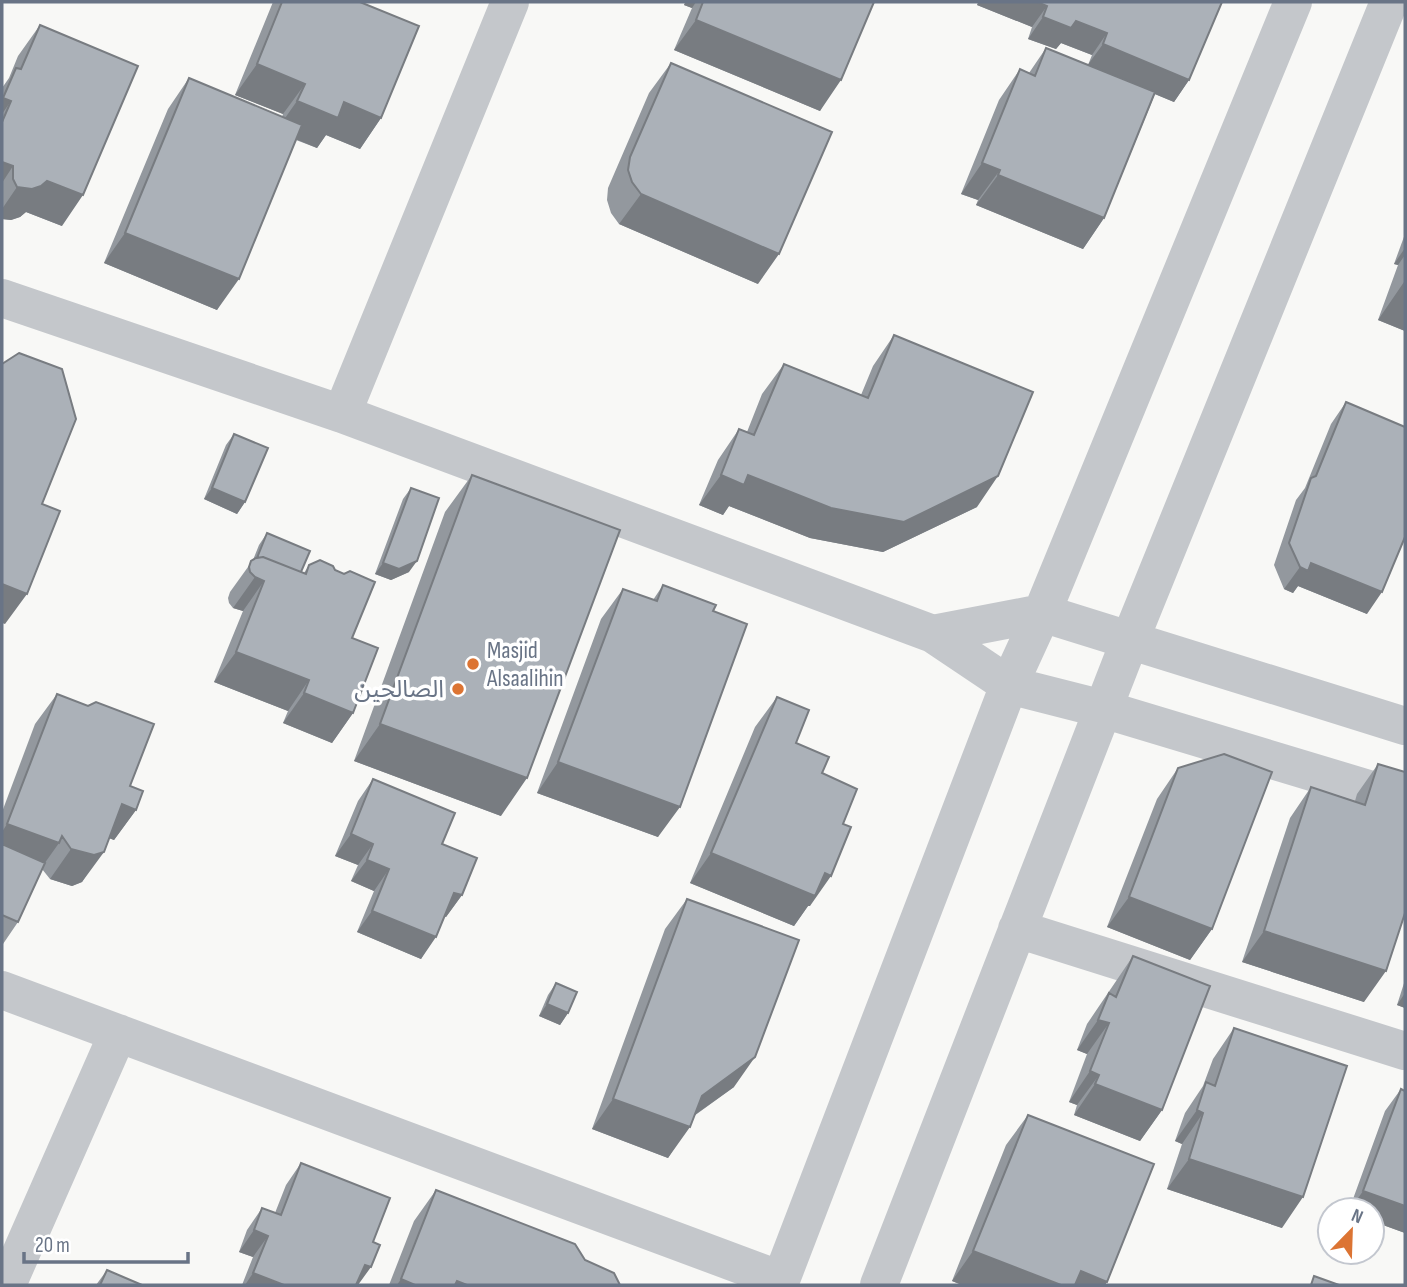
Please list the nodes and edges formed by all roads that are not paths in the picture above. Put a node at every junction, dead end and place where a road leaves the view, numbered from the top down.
1 (510, 2) edge
2 (1293, 2) edge
3 (1389, 2) edge
4 (2, 298) edge
5 (342, 414) junction
6 (1042, 613) junction
7 (933, 634) junction
8 (1130, 640) junction
9 (1009, 685) junction
10 (1104, 709) junction
11 (1405, 726) edge
12 (1405, 800) edge
13 (1017, 929) junction
14 (2, 990) edge
15 (118, 1033) junction
16 (1405, 1051) edge
17 (780, 1283) edge
18 (7, 1285) edge
19 (879, 1285) edge

1 - 5 street
2 - 6 street
3 - 8 street
4 - 5 street
5 - 7 street
6 - 7 street
6 - 8 street
6 - 9 street
7 - 9 street
8 - 10 street
8 - 11 street
9 - 10 street
9 - 17 street
10 - 12 street
10 - 13 street
13 - 16 street
13 - 19 street
14 - 15 street
15 - 17 street
15 - 18 street

